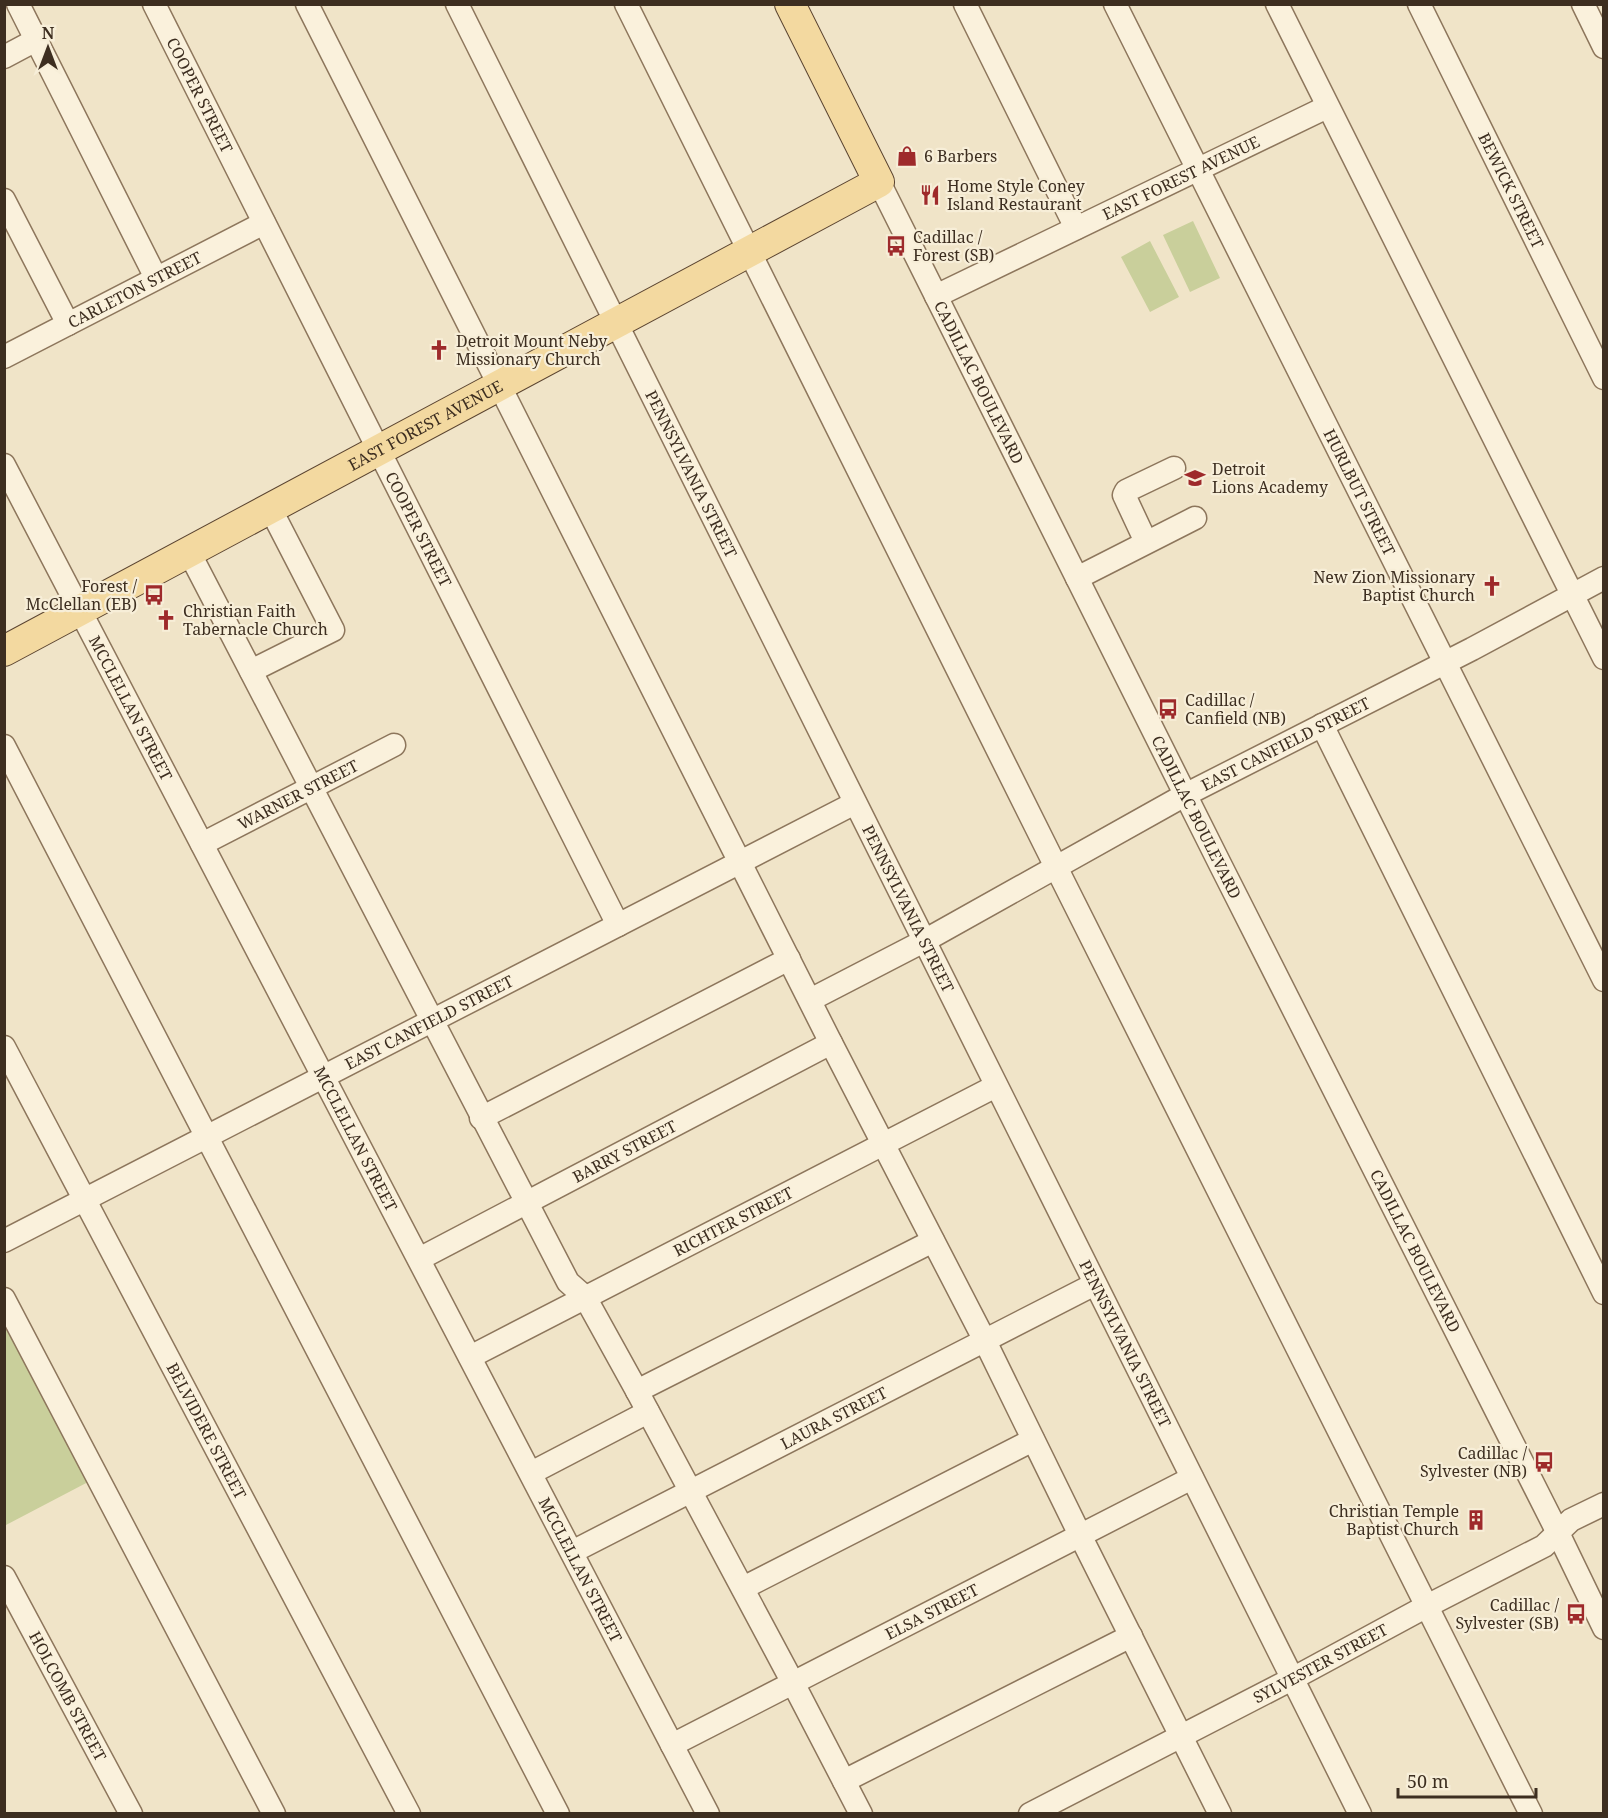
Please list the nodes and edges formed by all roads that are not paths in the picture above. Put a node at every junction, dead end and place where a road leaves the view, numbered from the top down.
1 (18, 4) edge
2 (154, 4) edge
3 (307, 4) edge
4 (457, 4) edge
5 (626, 4) edge
6 (790, 4) edge
7 (965, 4) edge
8 (1115, 4) edge
9 (1277, 4) edge
10 (1419, 4) edge
11 (1583, 4) edge
12 (36, 40) junction
13 (1604, 47) edge
14 (4, 57) edge
15 (1327, 107) junction
16 (1197, 168) junction
17 (879, 182) junction
18 (4, 200) edge
19 (264, 223) junction
20 (1076, 228) junction
21 (750, 251) junction
22 (156, 278) junction
23 (936, 296) junction
24 (615, 323) junction
25 (69, 324) junction
26 (4, 357) edge
27 (1604, 378) edge
28 (499, 386) junction
29 (378, 451) junction
30 (4, 465) edge
31 (1174, 468) dead end
32 (270, 508) junction
33 (1195, 518) dead end
34 (1146, 542) junction
35 (189, 552) junction
36 (1077, 578) junction
37 (1604, 578) edge
38 (1573, 595) junction
39 (80, 610) junction
40 (4, 651) edge
41 (1604, 658) edge
42 (1444, 663) junction
43 (251, 672) junction
44 (1322, 725) junction
45 (394, 745) dead end
46 (4, 746) edge
47 (311, 787) junction
48 (1185, 795) junction
49 (855, 802) junction
50 (202, 844) junction
51 (740, 862) junction
52 (1056, 867) junction
53 (618, 925) junction
54 (924, 941) junction
55 (789, 959) junction
56 (1604, 980) edge
57 (810, 1000) junction
58 (431, 1020) junction
59 (831, 1043) junction
60 (4, 1047) edge
61 (324, 1076) junction
62 (996, 1086) junction
63 (482, 1118) junction
64 (206, 1137) junction
65 (884, 1143) junction
66 (84, 1200) junction
67 (526, 1203) junction
68 (4, 1241) edge
69 (933, 1241) junction
70 (419, 1259) junction
71 (1095, 1284) junction
72 (1604, 1293) edge
73 (585, 1298) junction
74 (4, 1299) edge
75 (984, 1341) junction
76 (470, 1357) junction
77 (637, 1391) junction
78 (648, 1412) junction
79 (1033, 1440) junction
80 (531, 1473) junction
81 (1192, 1478) junction
82 (691, 1491) junction
83 (1604, 1504) edge
84 (1558, 1533) junction
85 (1080, 1535) junction
86 (572, 1552) junction
87 (4, 1577) edge
88 (743, 1588) junction
89 (1427, 1606) junction
90 (1604, 1628) edge
91 (1131, 1636) junction
92 (1292, 1679) junction
93 (793, 1683) junction
94 (1180, 1736) junction
95 (672, 1745) junction
96 (844, 1781) junction
97 (131, 1814) edge
98 (274, 1814) edge
99 (409, 1814) edge
100 (558, 1814) edge
101 (708, 1814) edge
102 (861, 1814) edge
103 (1030, 1814) edge
104 (1220, 1814) edge
105 (1360, 1814) edge
106 (1531, 1814) edge

1 - 12 street
2 - 19 street, COOPER STREET
3 - 28 street
4 - 24 street, PENNSYLVANIA STREET
5 - 21 street
6 - 17 main road, CADILLAC BOULEVARD
7 - 20 street
8 - 16 street, HURLBUT STREET
9 - 15 street
10 - 27 street, BEWICK STREET
11 - 13 street
12 - 14 street
12 - 22 street
15 - 16 street, EAST FOREST AVENUE
15 - 38 street
16 - 20 street, EAST FOREST AVENUE
16 - 42 street, HURLBUT STREET
17 - 21 main road, EAST FOREST AVENUE
17 - 23 street, CADILLAC BOULEVARD
18 - 25 street
19 - 22 street, CARLETON STREET
19 - 29 street, COOPER STREET
20 - 23 street, EAST FOREST AVENUE
21 - 24 main road, EAST FOREST AVENUE
21 - 52 street
22 - 25 street, CARLETON STREET
23 - 36 street, CADILLAC BOULEVARD
24 - 28 main road, EAST FOREST AVENUE
24 - 49 street, PENNSYLVANIA STREET
25 - 26 street, CARLETON STREET
28 - 29 main road, EAST FOREST AVENUE
28 - 51 street
29 - 32 main road, EAST FOREST AVENUE
29 - 53 street, COOPER STREET
30 - 39 street, MCCLELLAN STREET
31 - 34 street
32 - 35 main road, EAST FOREST AVENUE
32 - 43 street
33 - 34 street
34 - 36 street
35 - 39 main road, EAST FOREST AVENUE
35 - 43 street
36 - 48 street, CADILLAC BOULEVARD
37 - 38 street, EAST CANFIELD STREET
38 - 41 street
38 - 42 street, EAST CANFIELD STREET
39 - 40 main road, EAST FOREST AVENUE
39 - 50 street, MCCLELLAN STREET
42 - 44 street, EAST CANFIELD STREET
42 - 56 street, HURLBUT STREET
43 - 47 street
44 - 48 street, EAST CANFIELD STREET
44 - 72 street
45 - 47 street, WARNER STREET
46 - 64 street
47 - 50 street, WARNER STREET
47 - 58 street
48 - 52 street, EAST CANFIELD STREET
48 - 84 street, CADILLAC BOULEVARD
49 - 51 street, EAST CANFIELD STREET
49 - 54 street, PENNSYLVANIA STREET
50 - 61 street, MCCLELLAN STREET
51 - 53 street, EAST CANFIELD STREET
51 - 55 street
52 - 54 street, EAST CANFIELD STREET
52 - 89 street
53 - 58 street, EAST CANFIELD STREET
54 - 57 street, EAST CANFIELD STREET
54 - 62 street, PENNSYLVANIA STREET
55 - 57 street
55 - 63 street
57 - 59 street
58 - 61 street, EAST CANFIELD STREET
58 - 63 street
59 - 65 street
59 - 67 street, BARRY STREET
60 - 66 street, BELVIDERE STREET
61 - 64 street, EAST CANFIELD STREET
61 - 70 street, MCCLELLAN STREET
62 - 65 street, RICHTER STREET
62 - 71 street, PENNSYLVANIA STREET
63 - 67 street
64 - 66 street, EAST CANFIELD STREET
64 - 100 street
65 - 69 street
65 - 73 street, RICHTER STREET
66 - 68 street, EAST CANFIELD STREET
66 - 99 street, BELVIDERE STREET
67 - 70 street, BARRY STREET
67 - 73 street
69 - 75 street
69 - 77 street
70 - 76 street, MCCLELLAN STREET
71 - 75 street, LAURA STREET
71 - 81 street, PENNSYLVANIA STREET
73 - 76 street, RICHTER STREET
73 - 77 street
74 - 98 street
75 - 79 street
75 - 82 street, LAURA STREET
76 - 80 street, MCCLELLAN STREET
77 - 78 street
78 - 80 street
78 - 82 street
79 - 85 street
79 - 88 street
80 - 86 street, MCCLELLAN STREET
81 - 85 street, ELSA STREET
81 - 92 street, PENNSYLVANIA STREET
82 - 86 street, LAURA STREET
82 - 88 street
83 - 84 street, SYLVESTER STREET
84 - 89 street, SYLVESTER STREET
84 - 90 street, CADILLAC BOULEVARD
85 - 91 street
85 - 93 street, ELSA STREET
86 - 95 street, MCCLELLAN STREET
87 - 97 street, HOLCOMB STREET
88 - 93 street
89 - 92 street, SYLVESTER STREET
89 - 106 street
91 - 94 street
91 - 96 street
92 - 94 street, SYLVESTER STREET
92 - 105 street, PENNSYLVANIA STREET
93 - 95 street, ELSA STREET
93 - 96 street
94 - 103 street, SYLVESTER STREET
94 - 104 street
95 - 101 street, MCCLELLAN STREET
96 - 102 street

